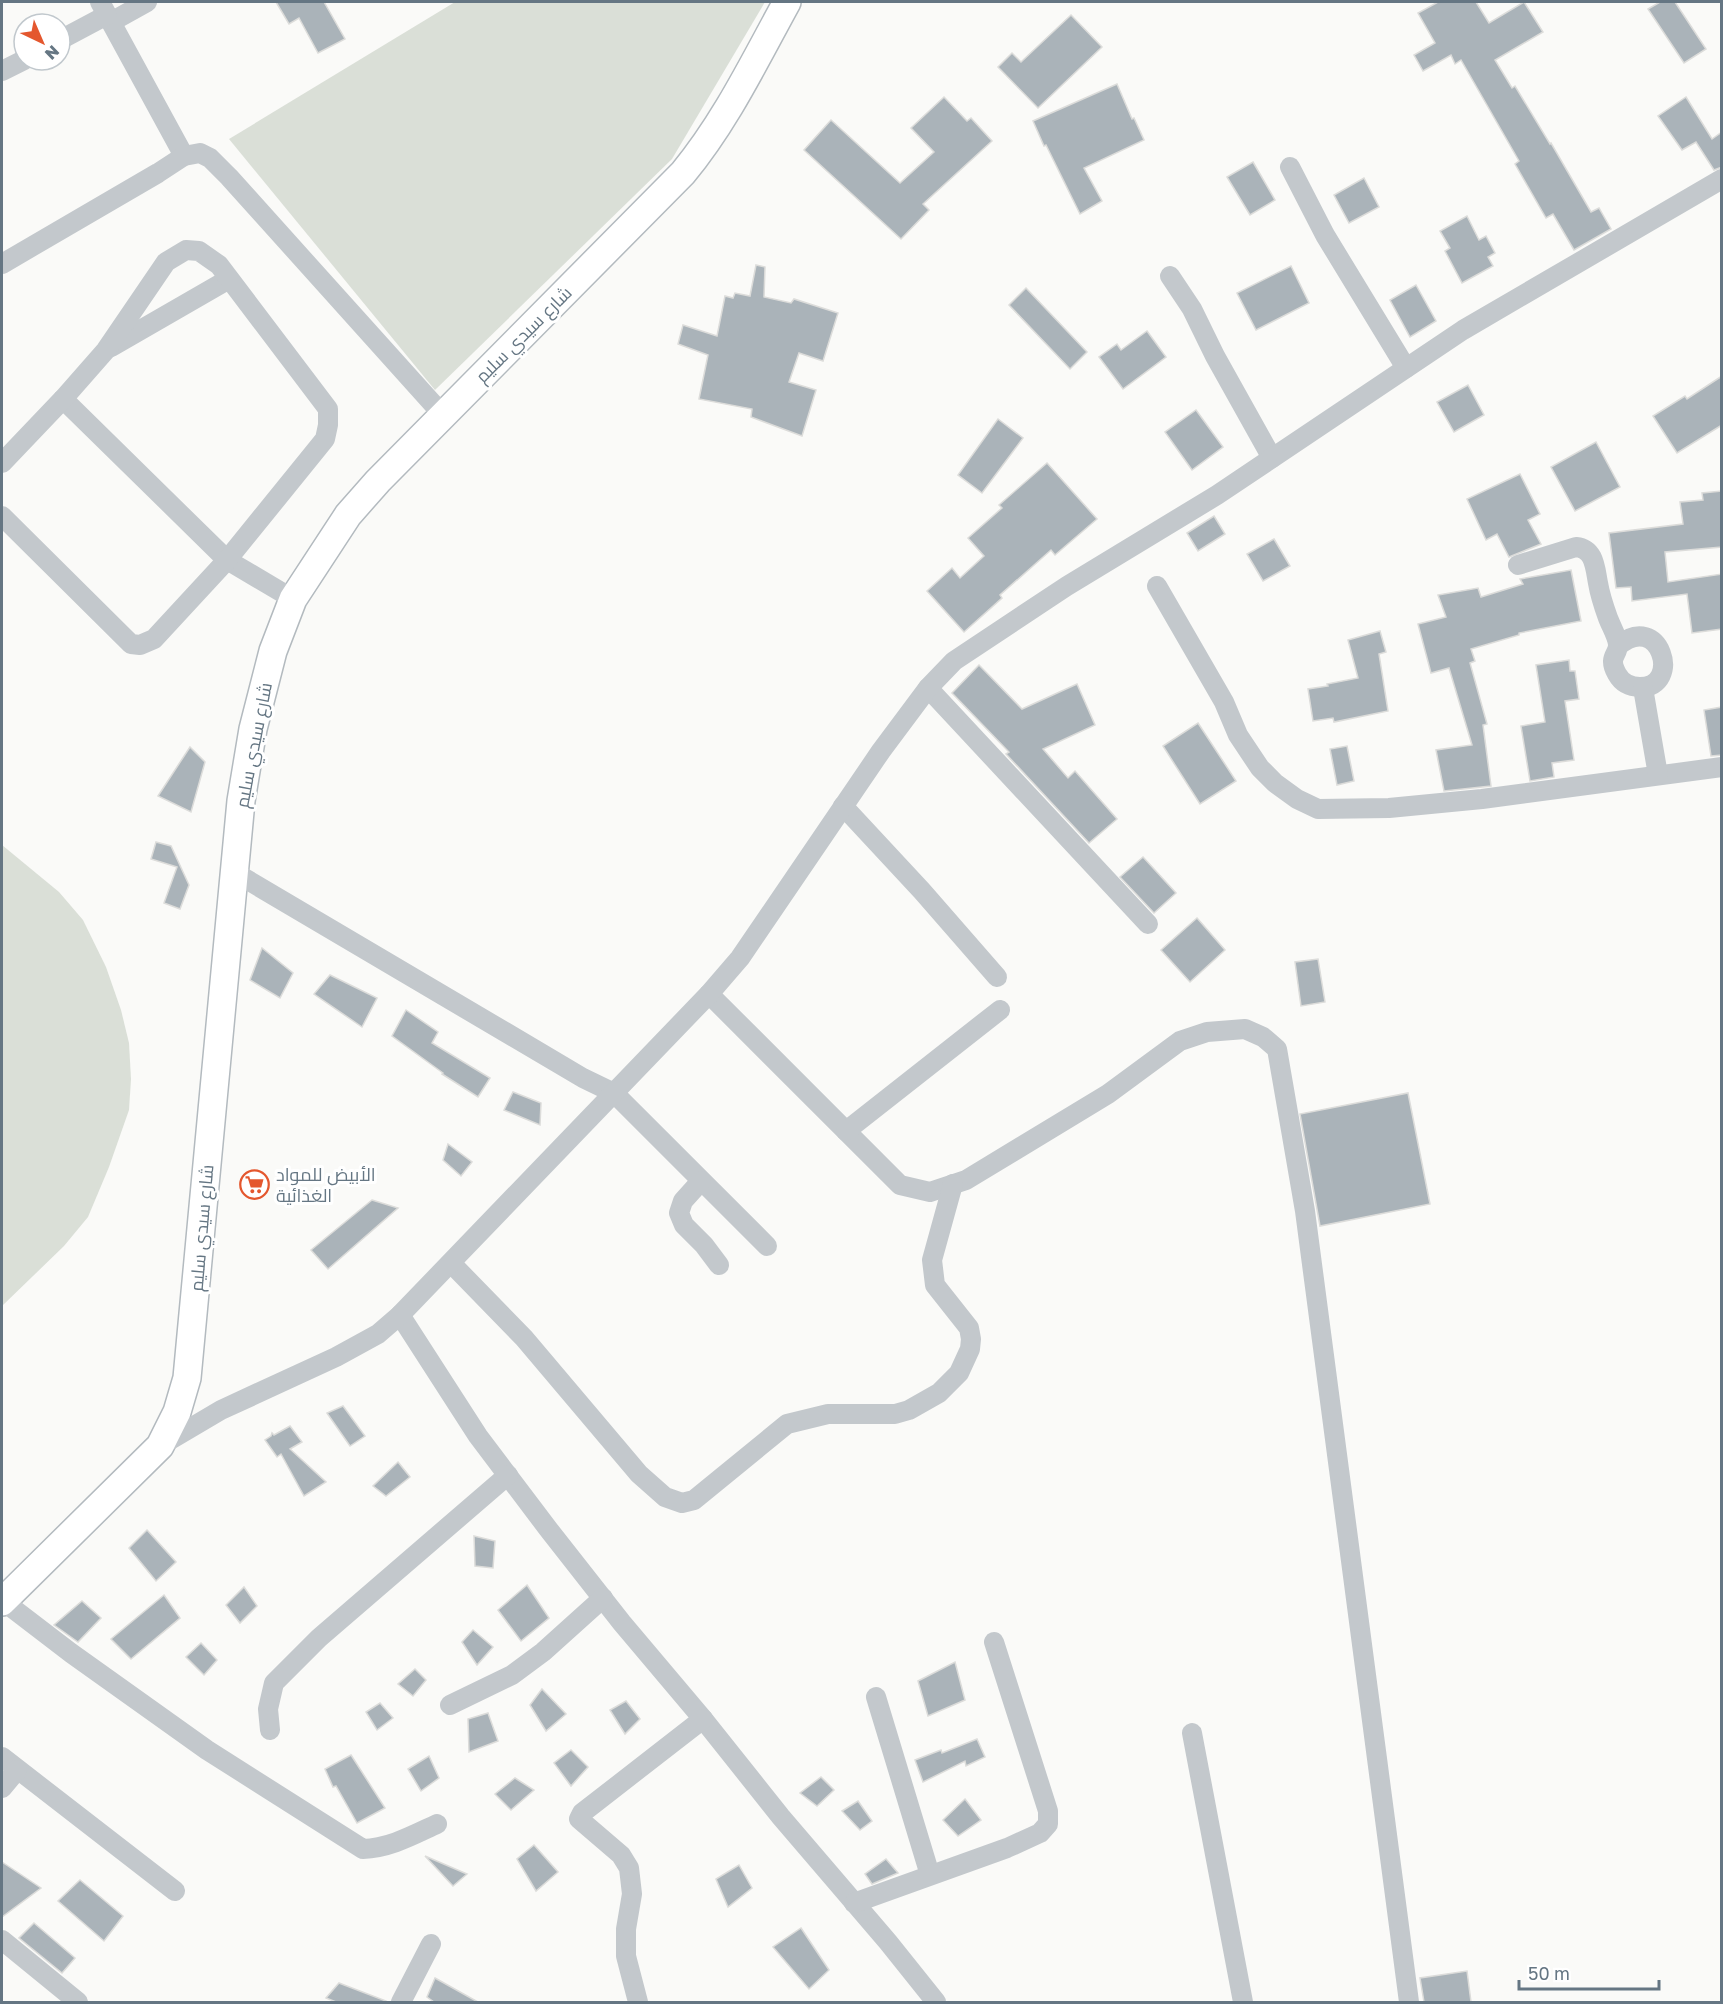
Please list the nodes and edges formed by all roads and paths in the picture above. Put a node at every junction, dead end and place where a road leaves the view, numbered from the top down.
1 (147, 2) edge
2 (787, 2) edge
3 (106, 13) edge
4 (72, 33) edge
5 (184, 156) junction
6 (1290, 167) dead end
7 (1722, 179) edge
8 (2, 261) edge
9 (1170, 276) dead end
10 (229, 279) junction
11 (106, 350) junction
12 (1406, 368) junction
13 (63, 399) junction
14 (442, 415) junction
15 (1272, 458) junction
16 (2, 463) edge
17 (2, 516) edge
18 (227, 560) junction
19 (1518, 565) dead end
20 (1157, 586) dead end
21 (292, 599) junction
22 (1618, 646) junction
23 (928, 688) junction
24 (1643, 688) junction
25 (1722, 767) edge
26 (1658, 776) junction
27 (843, 806) junction
28 (234, 872) junction
29 (1148, 924) dead end
30 (997, 977) dead end
31 (709, 994) junction
32 (1000, 1010) dead end
33 (614, 1093) junction
34 (846, 1131) junction
35 (701, 1181) junction
36 (953, 1184) junction
37 (767, 1246) dead end
38 (451, 1263) junction
39 (719, 1265) dead end
40 (400, 1315) junction
41 (160, 1446) junction
42 (508, 1475) junction
43 (603, 1598) junction
44 (2, 1601) edge
45 (994, 1642) dead end
46 (876, 1697) dead end
47 (450, 1705) dead end
48 (703, 1719) junction
49 (270, 1730) dead end
50 (1192, 1733) dead end
51 (2, 1757) edge
52 (17, 1770) junction
53 (2, 1788) edge
54 (437, 1824) dead end
55 (930, 1875) junction
56 (175, 1891) dead end
57 (854, 1904) junction
58 (2, 1940) edge
59 (431, 1944) dead end
60 (78, 2002) edge
61 (401, 2002) edge
62 (638, 2002) edge
63 (936, 2002) edge
64 (1243, 2002) edge
65 (1409, 2002) edge

1 - 3 street
2 - 14 main road, شارع سيدي سليم
3 - 4 street
3 - 5 street
5 - 8 street
5 - 14 street
6 - 12 street
7 - 12 street
9 - 15 street
10 - 11 street
10 - 11 street
10 - 18 street
11 - 13 street
12 - 15 street
13 - 16 street
13 - 18 street
14 - 21 main road, شارع سيدي سليم
15 - 23 street
17 - 18 street
18 - 21 street
19 - 22 street
20 - 26 street
21 - 28 main road, شارع سيدي سليم
22 - 24 street
22 - 24 street
23 - 27 street
23 - 29 street
24 - 26 street
25 - 26 street
27 - 30 street
27 - 31 street
28 - 33 street
28 - 41 main road, شارع سيدي سليم
31 - 33 street
31 - 34 street
32 - 34 street
33 - 35 street
33 - 38 street
34 - 36 street
35 - 37 street
35 - 39 street
36 - 38 street
36 - 65 street
38 - 40 street
40 - 41 street
40 - 42 street
41 - 44 main road, شارع سيدي سليم
42 - 43 street
42 - 49 street
43 - 47 street
43 - 48 street
44 - 54 street
45 - 55 street
46 - 55 street
48 - 57 street
48 - 62 street
50 - 64 street
51 - 52 street
52 - 53 street
52 - 56 street
55 - 57 street
57 - 63 street
58 - 60 street
59 - 61 street

